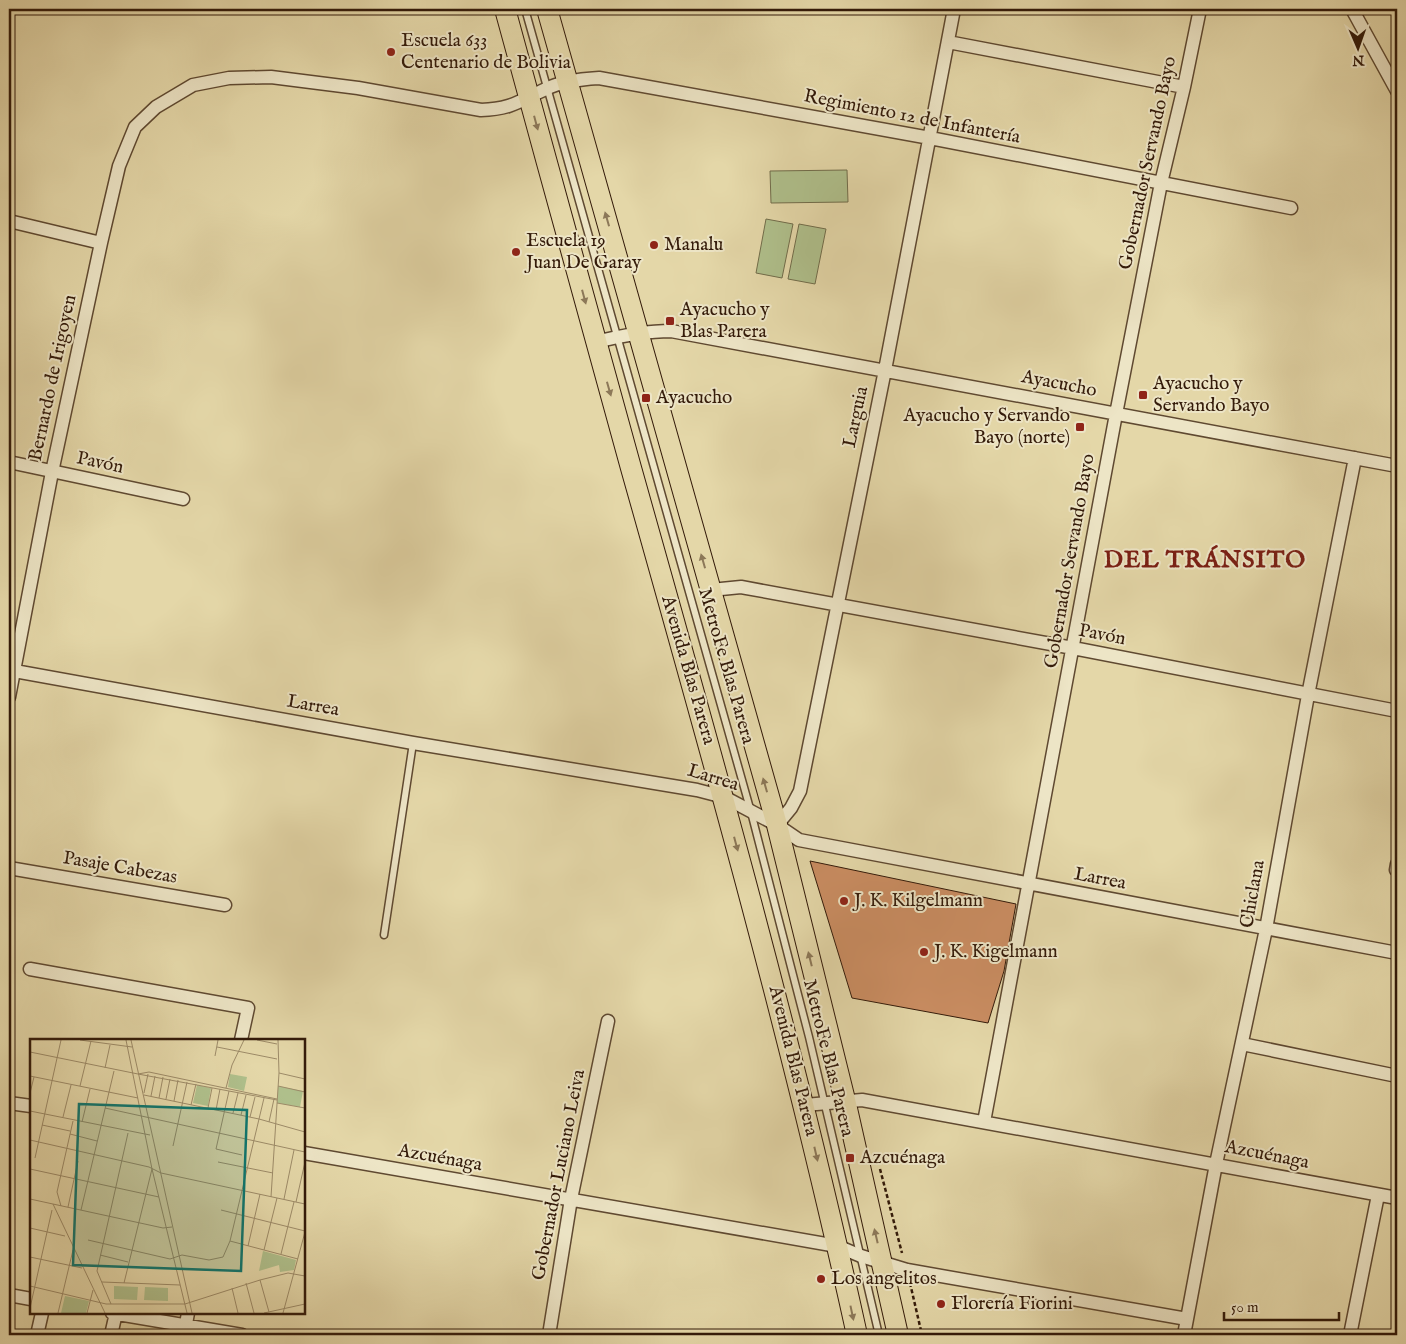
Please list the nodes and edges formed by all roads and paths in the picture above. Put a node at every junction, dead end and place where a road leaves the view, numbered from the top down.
1 (505, 9) edge
2 (525, 9) edge
3 (547, 9) edge
4 (954, 9) edge
5 (1200, 9) edge
6 (1352, 9) edge
7 (948, 42) junction
8 (568, 82) junction
9 (1184, 87) junction
10 (547, 88) junction
11 (1397, 91) edge
12 (529, 98) junction
13 (930, 138) junction
14 (1161, 183) junction
15 (1291, 208) dead end
16 (9, 220) edge
17 (100, 243) junction
18 (639, 333) junction
19 (618, 336) junction
20 (596, 342) junction
21 (885, 370) junction
22 (1116, 414) junction
23 (1355, 458) junction
24 (9, 462) edge
25 (1397, 466) edge
26 (52, 472) junction
27 (183, 499) dead end
28 (711, 590) junction
29 (836, 606) junction
30 (1073, 648) junction
31 (11, 670) edge
32 (1308, 695) junction
33 (9, 698) edge
34 (1397, 711) edge
35 (413, 743) junction
36 (724, 797) junction
37 (751, 812) junction
38 (777, 825) junction
39 (9, 868) edge
40 (1028, 884) junction
41 (225, 905) dead end
42 (1266, 929) junction
43 (384, 935) dead end
44 (1397, 953) edge
45 (30, 969) dead end
46 (608, 1021) dead end
47 (241, 1039) edge
48 (1242, 1044) junction
49 (1397, 1076) edge
50 (845, 1100) junction
51 (824, 1102) junction
52 (9, 1103) edge
53 (805, 1105) junction
54 (30, 1106) edge
55 (984, 1122) junction
56 (305, 1153) edge
57 (1216, 1164) junction
58 (1378, 1195) junction
59 (1397, 1198) edge
60 (571, 1199) junction
61 (838, 1246) junction
62 (861, 1256) junction
63 (882, 1262) junction
64 (9, 1295) edge
65 (30, 1299) edge
66 (42, 1314) edge
67 (116, 1314) edge
68 (122, 1314) edge
69 (1187, 1319) junction
70 (186, 1325) edge
71 (37, 1335) edge
72 (111, 1335) edge
73 (242, 1335) edge
74 (549, 1335) edge
75 (857, 1335) edge
76 (879, 1335) edge
77 (898, 1335) edge
78 (1184, 1335) edge
79 (1350, 1335) edge

1 - 12 main road, Avenida Blas Parera
2 - 10 lane, MetroFe Blas Parera
3 - 8 main road
4 - 7 street, Larguia
5 - 9 street, Gobernador Servando Bayo
6 - 11 street
7 - 9 street
7 - 13 street, Larguia
8 - 10 street, Regimiento 12 de Infantería
8 - 13 street, Regimiento 12 de Infantería
18 -> 8 main road
9 - 14 street, Gobernador Servando Bayo
10 - 12 street, Regimiento 12 de Infantería
10 - 19 lane, MetroFe Blas Parera
12 - 17 street, Bernardo de Irigoyen
12 -> 20 main road, Avenida Blas Parera
13 - 14 street, Regimiento 12 de Infantería
13 - 21 street, Larguia
14 - 15 street, Regimiento 12 de Infantería
14 - 22 street, Gobernador Servando Bayo
16 - 17 street
17 - 26 street, Bernardo de Irigoyen
18 - 19 street, Ayacucho
18 - 21 street, Ayacucho
28 -> 18 main road
19 - 20 street, Ayacucho
19 - 37 lane, MetroFe Blas Parera
20 -> 36 main road, Avenida Blas Parera
21 - 22 street, Ayacucho
21 - 29 street, Larguia
22 - 23 street, Ayacucho
22 - 30 street, Gobernador Servando Bayo
23 - 25 street, Ayacucho
23 - 32 street, Chiclana
24 - 26 street, Pavón
26 - 27 street, Pavón
26 - 31 street, Bernardo de Irigoyen
28 - 29 street, Pavón
38 -> 28 main road
29 - 30 street, Pavón
29 - 38 street, Larguia
30 - 32 street, Pavón
30 - 40 street, Gobernador Servando Bayo
31 - 33 street, Bernardo de Irigoyen
31 - 35 street, Larrea
32 - 34 street, Pavón
32 - 42 street, Chiclana
35 - 36 street, Larrea
35 - 43 lane
36 - 37 street, Larrea
36 -> 53 main road, Avenida Blas Parera
37 - 38 street, Larrea
37 - 51 lane, MetroFe Blas Parera
38 - 40 street, Larrea
50 -> 38 main road
39 - 41 street, Pasaje Cabezas
40 - 42 street, Larrea
40 - 55 street, Gobernador Servando Bayo
42 - 44 street, Larrea
42 - 48 street, Chiclana
45 - 47 street
46 - 60 street, Gobernador Luciano Leiva
48 - 49 street
48 - 57 street, Chiclana
50 - 51 street, Azcuénaga
50 - 55 street, Azcuénaga
63 -> 50 main road
51 - 53 street, Azcuénaga
51 - 62 lane, MetroFe Blas Parera
52 - 54 street
53 -> 61 main road, Avenida Blas Parera
55 - 57 street, Azcuénaga
56 - 60 street, Azcuénaga
57 - 58 street, Azcuénaga
57 - 69 street, Chiclana
58 - 59 street, Azcuénaga
58 - 79 street
60 - 61 street, Azcuénaga
60 - 74 street, Gobernador Luciano Leiva
61 - 62 street, Azcuénaga
61 -> 75 main road, Avenida Blas Parera
62 - 63 street, Azcuénaga
62 - 76 lane, MetroFe Blas Parera
63 - 69 street, Azcuénaga
63 - 77 main road
64 - 65 street
66 - 71 street
67 - 72 street
68 - 70 street
69 - 78 street, Chiclana
70 - 73 street

